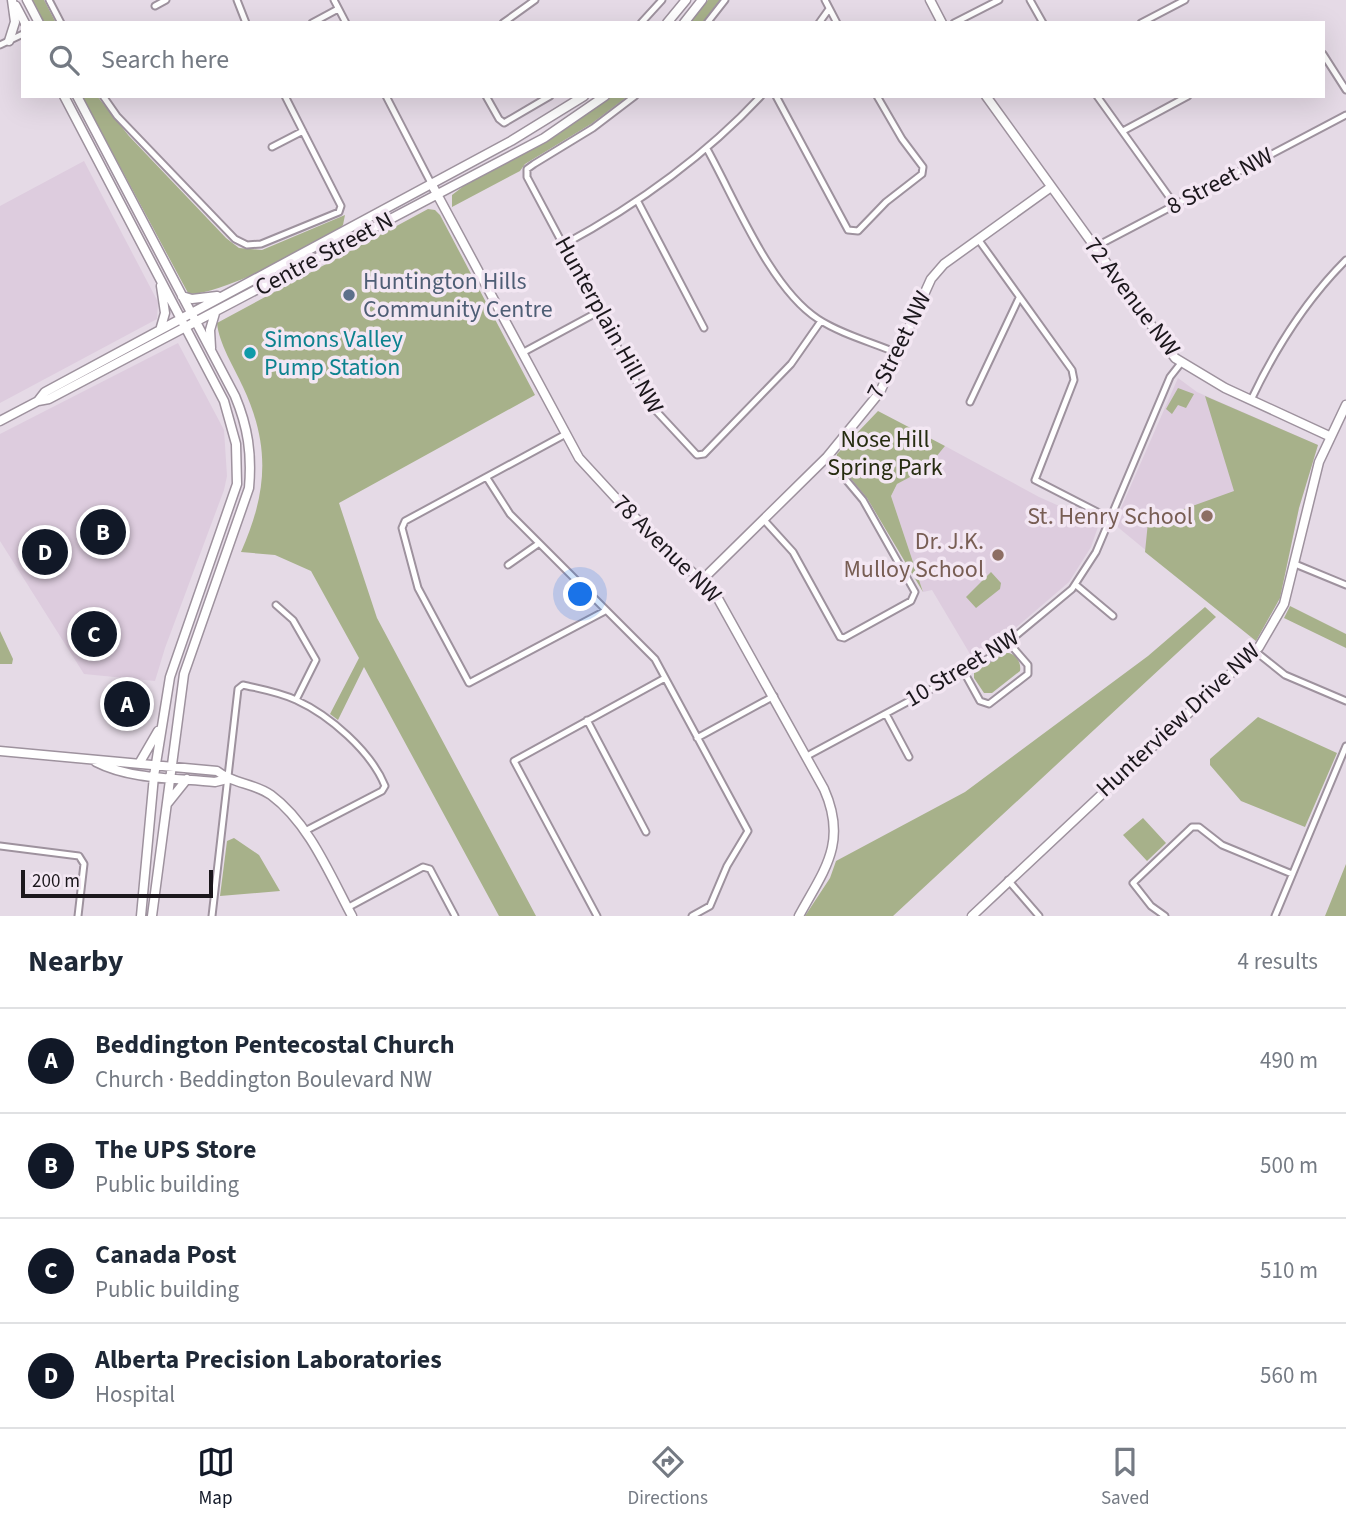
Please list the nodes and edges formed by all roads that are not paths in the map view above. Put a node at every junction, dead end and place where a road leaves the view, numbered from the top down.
1 (13, 0) edge
2 (27, 0) edge
3 (49, 0) edge
4 (166, 0) edge
5 (237, 0) edge
6 (334, 0) edge
7 (535, 0) edge
8 (662, 0) edge
9 (686, 0) edge
10 (702, 0) edge
11 (725, 0) edge
12 (825, 0) edge
13 (930, 0) edge
14 (999, 0) edge
15 (1030, 0) edge
16 (1185, 0) edge
17 (155, 6) dead end
18 (338, 9) junction
19 (830, 9) junction
20 (24, 21) edge
21 (38, 21) edge
22 (60, 21) edge
23 (245, 21) edge
24 (316, 21) edge
25 (345, 21) edge
26 (506, 21) edge
27 (643, 21) edge
28 (669, 21) edge
29 (686, 21) edge
30 (708, 21) edge
31 (821, 21) edge
32 (836, 21) edge
33 (941, 21) edge
34 (958, 21) edge
35 (1042, 21) edge
36 (1145, 21) edge
37 (21, 35) edge
38 (4, 43) edge
39 (1325, 57) edge
40 (1346, 90) edge
41 (65, 98) edge
42 (78, 98) edge
43 (104, 98) edge
44 (286, 98) edge
45 (387, 98) edge
46 (487, 98) edge
47 (547, 98) edge
48 (581, 98) edge
49 (602, 98) edge
50 (632, 98) edge
51 (759, 98) edge
52 (777, 98) edge
53 (878, 98) edge
54 (987, 98) edge
55 (1098, 98) edge
56 (1184, 98) edge
57 (1346, 115) edge
58 (303, 131) junction
59 (1123, 131) junction
60 (272, 147) dead end
61 (707, 149) junction
62 (431, 183) junction
63 (1051, 187) junction
64 (437, 194) junction
65 (638, 202) junction
66 (1175, 205) junction
67 (978, 239) junction
68 (563, 245) junction
69 (1095, 247) junction
70 (1346, 260) edge
71 (159, 276) junction
72 (223, 295) junction
73 (182, 296) junction
74 (1019, 298) junction
75 (190, 312) junction
76 (598, 312) junction
77 (215, 313) junction
78 (821, 320) junction
79 (182, 323) junction
80 (195, 323) junction
81 (161, 327) junction
82 (704, 328) dead end
83 (211, 351) junction
84 (522, 353) junction
85 (897, 353) junction
86 (1181, 363) junction
87 (1251, 400) junction
88 (38, 401) junction
89 (970, 402) dead end
90 (1346, 405) edge
91 (0, 421) edge
92 (564, 435) junction
93 (1329, 436) junction
94 (827, 457) junction
95 (488, 478) junction
96 (1109, 518) junction
97 (764, 520) junction
98 (538, 544) junction
99 (1295, 564) junction
100 (508, 565) dead end
101 (702, 580) junction
102 (1076, 584) junction
103 (1346, 585) edge
104 (276, 605) dead end
105 (605, 611) junction
106 (1113, 616) dead end
107 (1009, 643) junction
108 (1255, 652) junction
109 (964, 672) junction
110 (665, 678) junction
111 (774, 696) junction
112 (296, 700) junction
113 (1346, 701) edge
114 (886, 714) junction
115 (587, 720) junction
116 (162, 725) junction
117 (697, 738) junction
118 (1346, 747) edge
119 (0, 751) edge
120 (807, 756) junction
121 (909, 757) dead end
122 (96, 762) junction
123 (140, 762) junction
124 (156, 765) junction
125 (171, 766) junction
126 (154, 776) junction
127 (169, 777) junction
128 (187, 779) junction
129 (227, 779) junction
130 (165, 807) junction
131 (305, 831) junction
132 (646, 832) dead end
133 (1, 846) edge
134 (0, 854) edge
135 (1292, 874) junction
136 (1008, 880) junction
137 (350, 912) edge
138 (78, 916) edge
139 (141, 916) edge
140 (152, 916) edge
141 (212, 916) edge
142 (455, 916) edge
143 (597, 916) edge
144 (692, 916) edge
145 (799, 916) edge
146 (972, 916) edge
147 (1039, 916) edge
148 (1165, 916) edge
149 (1275, 916) edge

1 - 20 street
1 - 38 street
2 - 21 street
3 - 22 street
4 - 17 street
5 - 23 street
6 - 18 street
7 - 26 street
8 - 27 street
9 - 28 street
10 - 29 street
11 - 30 street
12 - 19 street
13 - 33 street
14 - 34 street
15 - 35 street
16 - 36 street
18 - 24 street
18 - 25 street
19 - 31 street
19 - 32 street
37 - 38 street
39 - 40 street
41 - 71 street
42 - 73 street
43 - 58 street
44 - 58 street
45 - 62 street
46 - 47 street
48 - 62 street, Centre Street N
49 - 64 street, Centre Street N
50 - 68 street, Hunterplain Hill NW
51 - 61 street
52 - 53 street
54 - 63 street, 72 Avenue NW
55 - 59 street
56 - 59 street
57 - 66 street, 8 Street NW
58 - 60 street
59 - 66 street
61 - 65 street
61 - 78 street
62 - 64 street, 78 Avenue NW
62 - 72 street, Centre Street N
63 - 67 street, 7 Street NW
63 - 69 street, 72 Avenue NW
64 - 77 street, Centre Street N
64 - 84 street, 78 Avenue NW
65 - 68 street
65 - 82 street
66 - 69 street, 8 Street NW
67 - 74 street
67 - 85 street, 7 Street NW
68 - 76 street, Hunterplain Hill NW
69 - 86 street, 72 Avenue NW
70 - 87 street
71 - 79 street
71 - 81 street
72 - 73 street
72 - 75 street, Centre Street N
73 - 75 street
74 - 89 street
74 - 96 street
75 - 79 street, Centre Street N
75 - 80 street
76 - 78 street, Hunterplain Hill NW
76 - 84 street
77 - 80 street, Centre Street N
77 - 83 street
78 - 85 street
79 - 80 street, Centre Street N
79 - 81 street, Centre Street N
79 - 88 street, Centre Street N
79 - 116 street
80 - 83 street
81 - 88 street, Centre Street N
83 - 125 street
84 - 92 street, 78 Avenue NW
85 - 94 street, 7 Street NW
86 - 87 street, 72 Avenue NW
86 - 96 street, 10 Street NW
87 - 93 street, 72 Avenue NW
88 - 91 street, Centre Street N
90 - 93 street, Hunterview Drive NW
92 - 95 street
92 - 101 street, 78 Avenue NW
93 - 99 street, Hunterview Drive NW
94 - 97 street, 7 Street NW
94 - 97 street
95 - 98 street
95 - 105 street
96 - 102 street, 10 Street NW
97 - 101 street, 7 Street NW
98 - 100 street
98 - 105 street
99 - 103 street
99 - 108 street, Hunterview Drive NW
101 - 111 street, 78 Avenue NW
102 - 106 street
102 - 107 street, 10 Street NW
104 - 112 street
105 - 110 street
107 - 109 street, 10 Street NW
107 - 109 street
108 - 113 street
108 - 136 street, Hunterview Drive NW
109 - 114 street, 10 Street NW
110 - 115 street
110 - 117 street
111 - 117 street
111 - 120 street, 78 Avenue NW
112 - 129 street
112 - 131 street
114 - 120 street, 10 Street NW
114 - 121 street
115 - 132 street
115 - 143 street
116 - 123 street
116 - 124 street
117 - 144 street
118 - 135 street
119 - 122 street
120 - 145 street, 78 Avenue NW
122 - 123 street
122 - 126 street
123 - 124 street
124 - 125 street
124 - 126 street
125 - 127 street
125 - 129 street
126 - 127 street
126 - 139 street
127 - 128 street
127 - 130 street
128 - 129 street
128 - 130 street
129 - 131 street
129 - 141 street
130 - 140 street
131 - 137 street
133 - 134 street
133 - 138 street
135 - 148 street
135 - 149 street
136 - 146 street, Hunterview Drive NW
136 - 147 street
137 - 142 street

